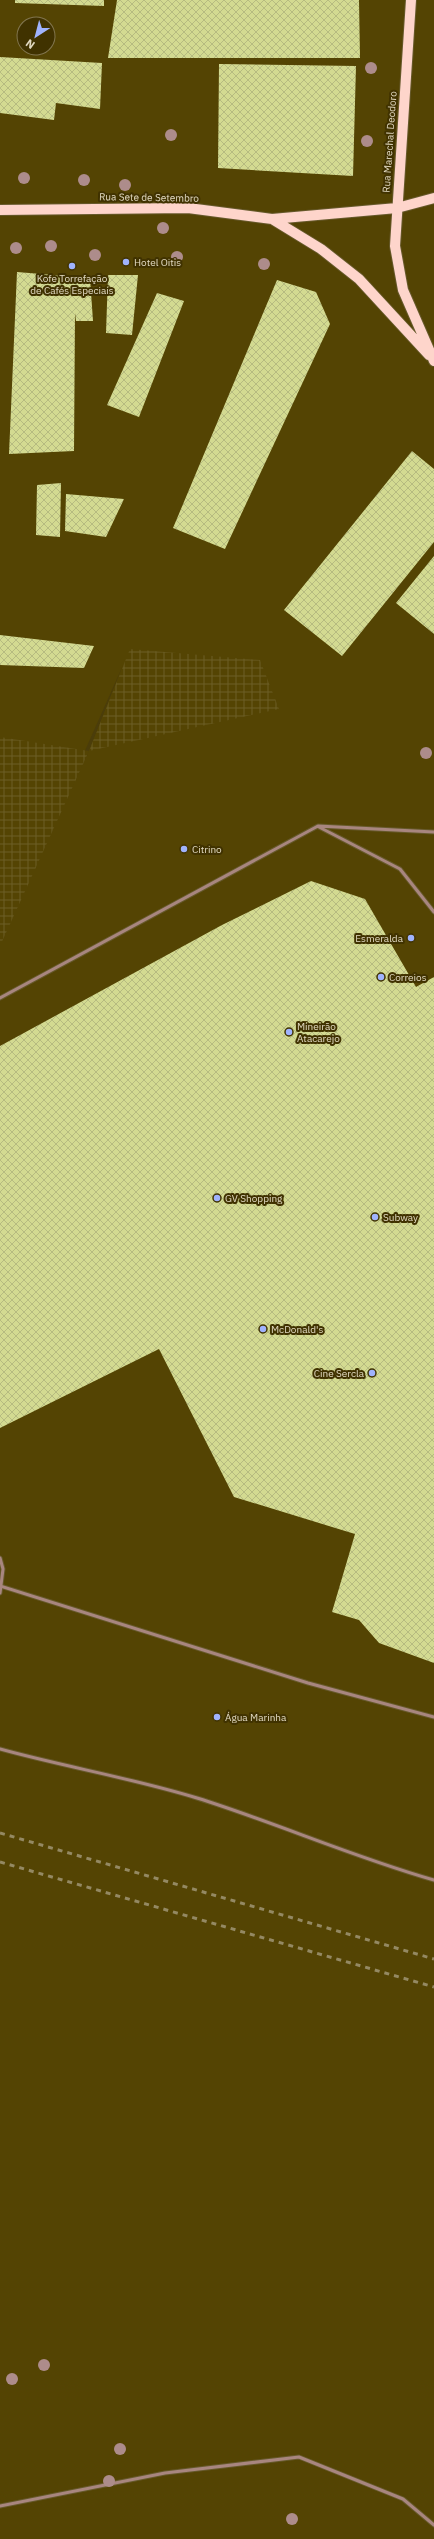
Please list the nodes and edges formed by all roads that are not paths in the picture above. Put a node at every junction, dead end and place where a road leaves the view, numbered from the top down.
1 (411, 0) edge
2 (434, 198) edge
3 (397, 208) junction
4 (0, 210) edge
5 (272, 220) junction
6 (434, 361) edge
7 (318, 826) junction
8 (434, 832) edge
9 (434, 912) edge
10 (0, 998) edge
11 (0, 1558) edge
12 (1, 1586) edge
13 (0, 1593) edge
14 (434, 1717) edge
15 (0, 1749) edge
16 (434, 1880) edge
17 (0, 2506) edge
18 (434, 2525) edge

1 - 3 main road, Rua Marechal Deodoro
2 - 3 main road
3 - 5 main road, Rua Marechal Deodoro
3 - 6 main road
4 - 5 main road, Rua Sete de Setembro
5 - 6 main road, Rua Sete de Setembro
7 - 8 lane
7 - 9 lane
7 - 10 lane
11 - 12 lane
12 - 13 lane
12 - 14 lane
15 - 16 lane
17 - 18 lane

